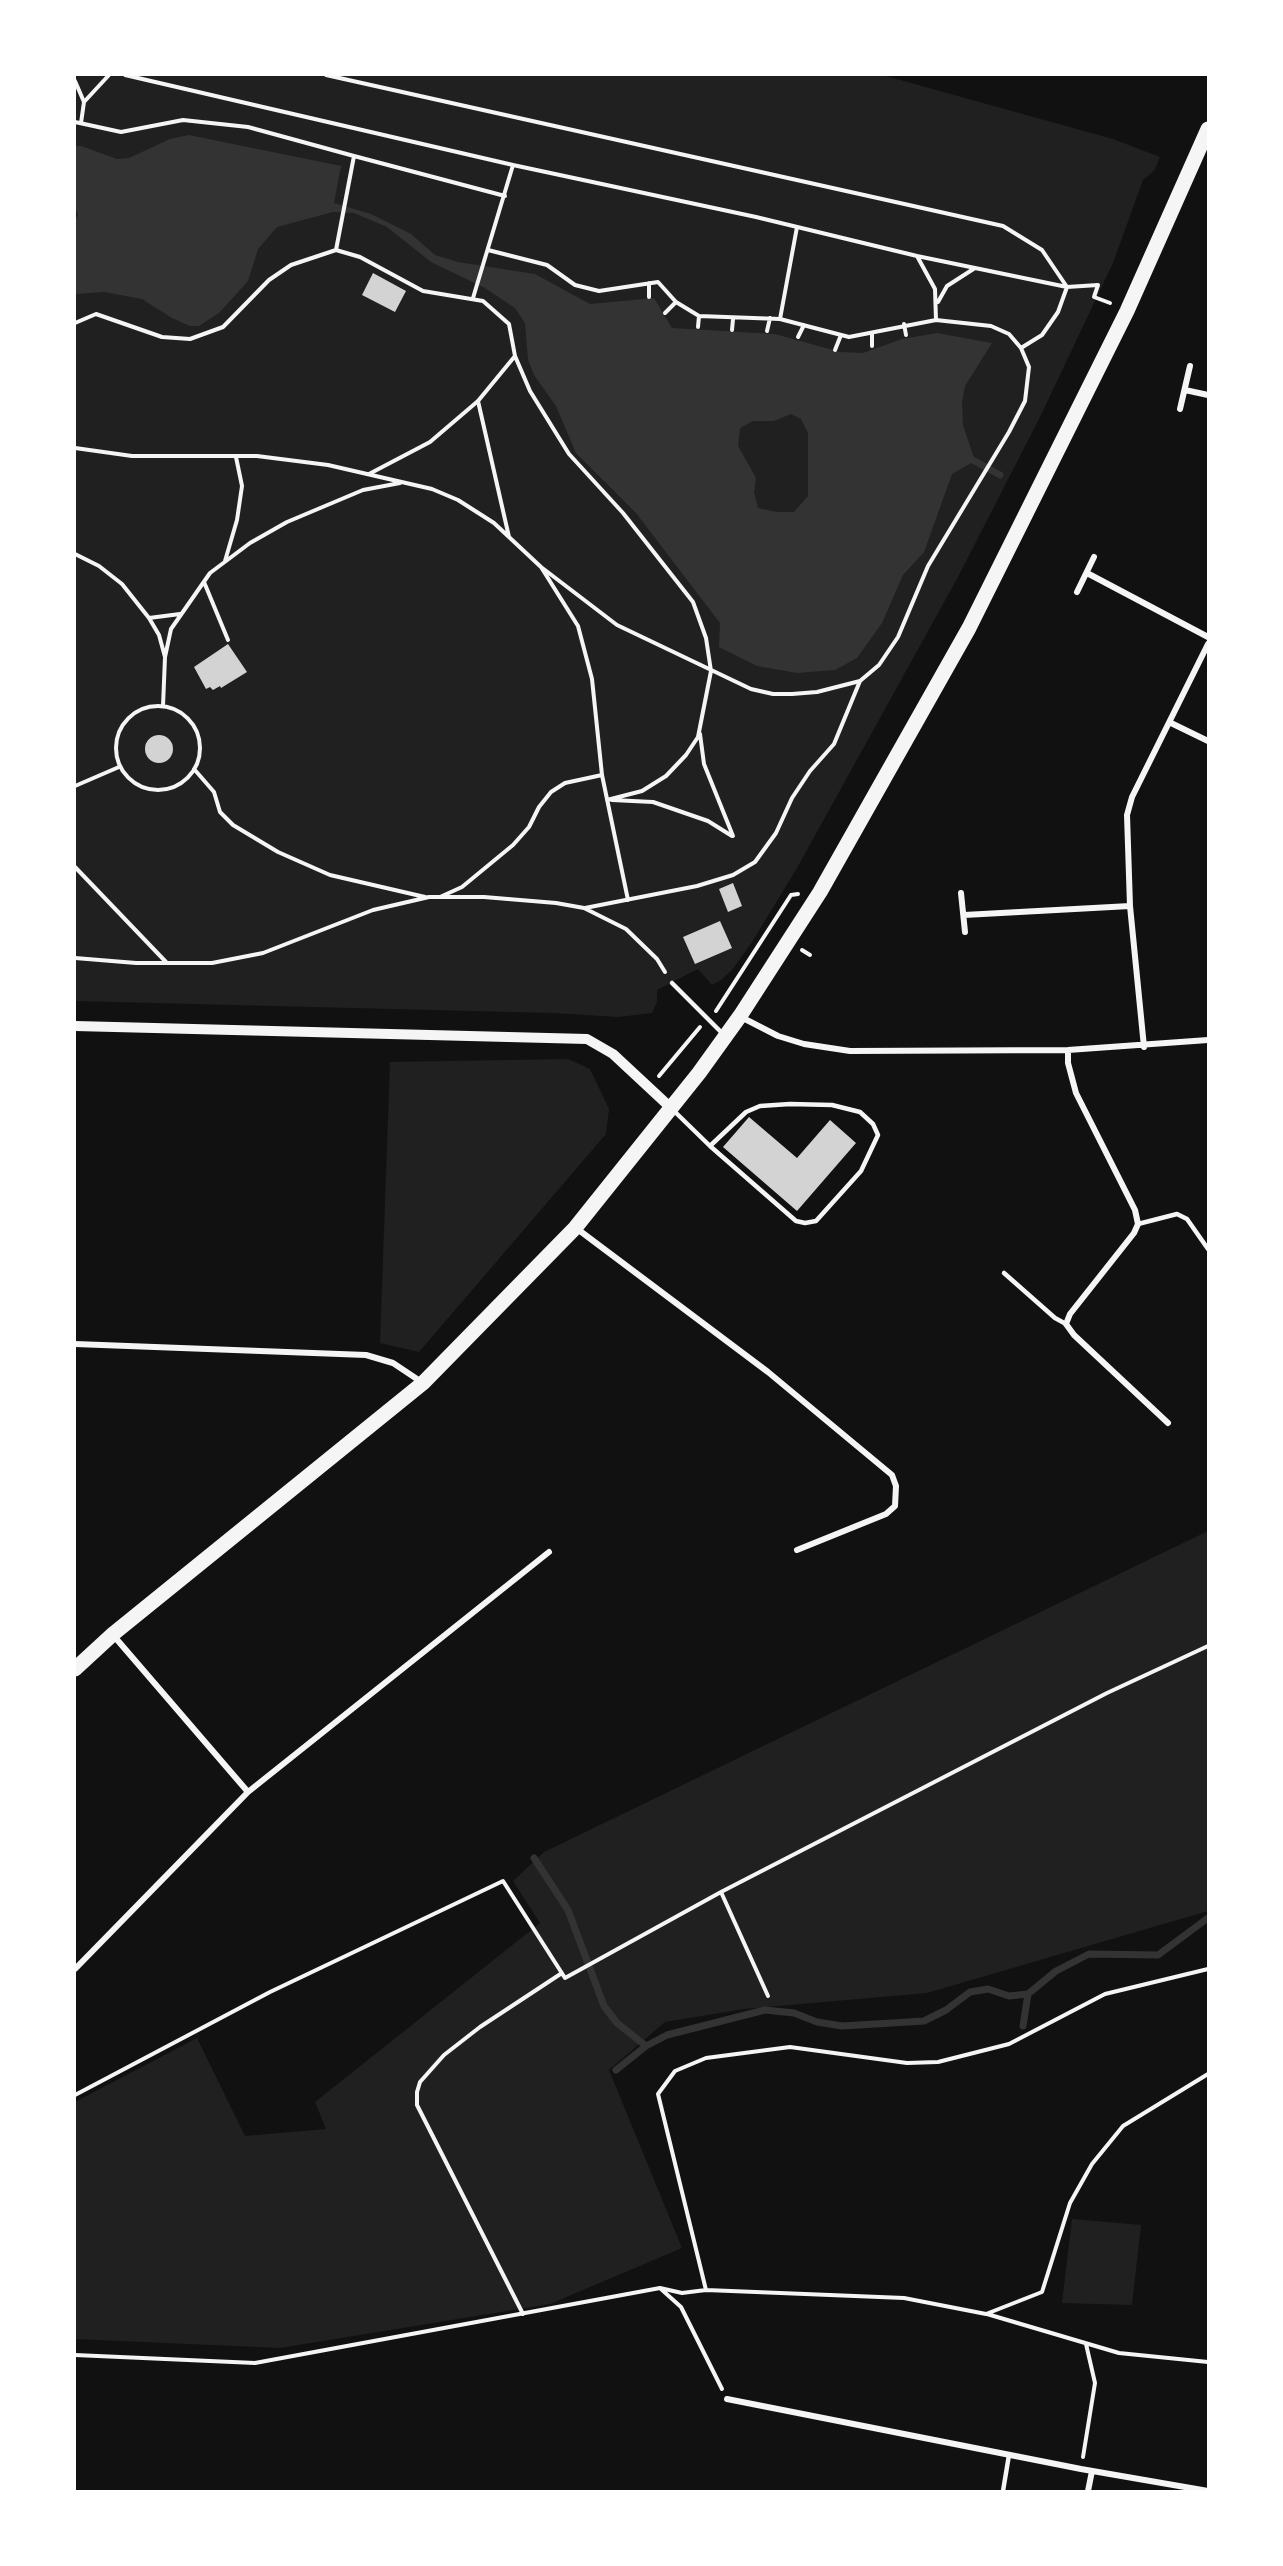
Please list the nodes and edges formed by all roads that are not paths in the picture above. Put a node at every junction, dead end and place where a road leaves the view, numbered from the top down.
1 (1208, 129) edge
2 (1190, 366) dead end
3 (1185, 390) junction
4 (1208, 394) edge
5 (1180, 410) dead end
6 (1094, 556) dead end
7 (1087, 573) junction
8 (1077, 592) dead end
9 (1208, 637) edge
10 (1208, 644) edge
11 (1171, 723) junction
12 (1208, 741) edge
13 (961, 893) dead end
14 (1130, 906) junction
15 (964, 915) junction
16 (965, 932) dead end
17 (672, 982) road end
18 (740, 1017) junction
19 (75, 1026) edge
20 (725, 1036) junction
21 (1208, 1040) edge
22 (1144, 1047) junction
23 (1068, 1050) junction
24 (671, 1108) junction
25 (710, 1146) junction
26 (1138, 1224) junction
27 (575, 1228) junction
28 (1208, 1248) edge
29 (1004, 1273) dead end
30 (1066, 1324) junction
31 (75, 1344) edge
32 (423, 1383) junction
33 (1168, 1423) dead end
34 (797, 1550) dead end
35 (549, 1552) dead end
36 (113, 1634) junction
37 (75, 1669) edge
38 (248, 1792) junction
39 (75, 1969) edge
40 (727, 2399) road end
41 (1010, 2455) junction
42 (1092, 2472) junction
43 (1177, 2488) edge
44 (1003, 2491) edge
45 (1088, 2491) edge
46 (1208, 2491) edge

1 - 18 main road
2 - 3 street
3 - 4 street
3 - 5 street
6 - 7 street
7 - 8 street
7 - 9 street
10 - 11 street
11 - 12 street
11 - 14 street
13 - 15 street
14 - 15 street
14 - 22 street
15 - 16 street
17 - 20 lane
18 - 20 main road
18 - 23 street
19 - 24 street
20 - 24 main road
21 - 22 street
22 - 23 street
23 - 26 street
24 - 25 lane
24 - 27 main road
25 - 25 lane
26 - 28 lane
26 - 30 street
27 - 32 main road
27 - 34 street
29 - 30 lane
30 - 33 street
31 - 32 street
32 - 36 main road
35 - 38 street
36 - 37 main road
36 - 38 street
38 - 39 street
40 - 41 street
41 - 42 street
41 - 44 lane
42 - 43 street
42 - 45 street
43 - 46 street

